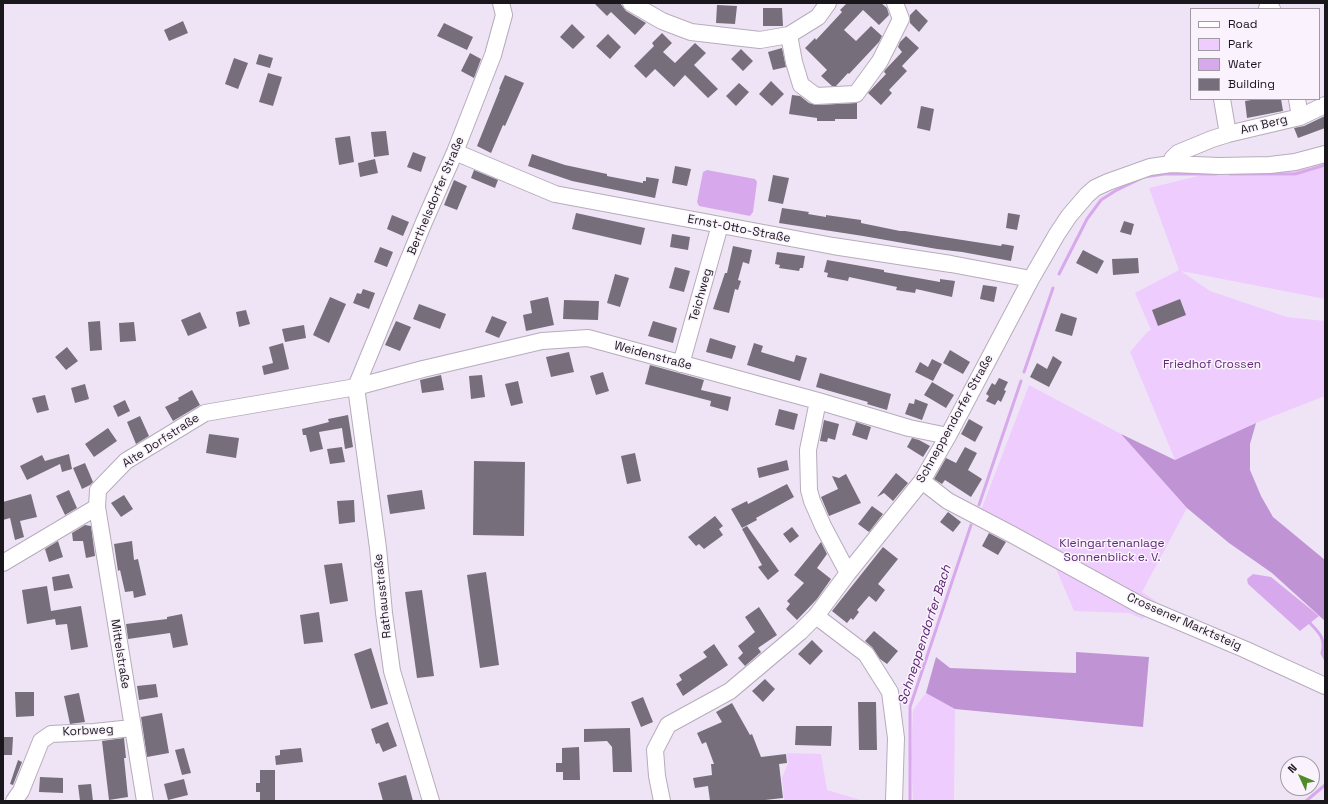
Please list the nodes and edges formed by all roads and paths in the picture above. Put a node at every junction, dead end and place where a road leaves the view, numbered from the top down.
1 (502, 3) edge
2 (631, 3) edge
3 (828, 3) edge
4 (895, 3) edge
5 (789, 35) junction
6 (1222, 100) edge
7 (1298, 100) edge
8 (1325, 105) edge
9 (1300, 117) junction
10 (1228, 134) junction
11 (455, 152) junction
12 (1325, 154) edge
13 (1171, 164) junction
14 (720, 225) junction
15 (1031, 279) junction
16 (682, 364) junction
17 (356, 387) junction
18 (818, 401) junction
19 (948, 436) junction
20 (922, 481) junction
21 (97, 507) junction
22 (3, 563) edge
23 (848, 573) junction
24 (816, 616) junction
25 (1325, 686) edge
26 (132, 728) junction
27 (14, 801) edge
28 (145, 801) edge
29 (431, 801) edge
30 (662, 801) edge
31 (894, 801) edge

1 - 11 street, Berthelsdorfer Straße
2 - 5 street
3 - 5 street
4 - 5 street
6 - 10 street, Am Berg
7 - 9 street, Am Berg
8 - 9 street, Am Berg
9 - 10 street, Am Berg
10 - 13 street, Am Berg
11 - 14 street, Ernst-Otto-Straße
11 - 17 street, Berthelsdorfer Straße
12 - 13 street, Schneppendorfer Straße
13 - 15 street, Schneppendorfer Straße
14 - 15 street, Ernst-Otto-Straße
14 - 16 street, Teichweg
15 - 19 street, Schneppendorfer Straße
16 - 17 street, Weidenstraße
16 - 18 street, Weidenstraße
17 - 21 street, Alte Dorfstraße
17 - 29 street, Rathausstraße
18 - 19 street, Weidenstraße
18 - 23 street
19 - 20 street, Schneppendorfer Straße
20 - 23 street, Schneppendorfer Straße
20 - 25 street, Crossener Marktsteig
21 - 22 street
21 - 26 street, Mittelstraße
23 - 24 street, Schneppendorfer Straße
24 - 30 street, Schneppendorfer Straße
24 - 31 street
26 - 27 street, Korbweg
26 - 28 street, Mittelstraße

